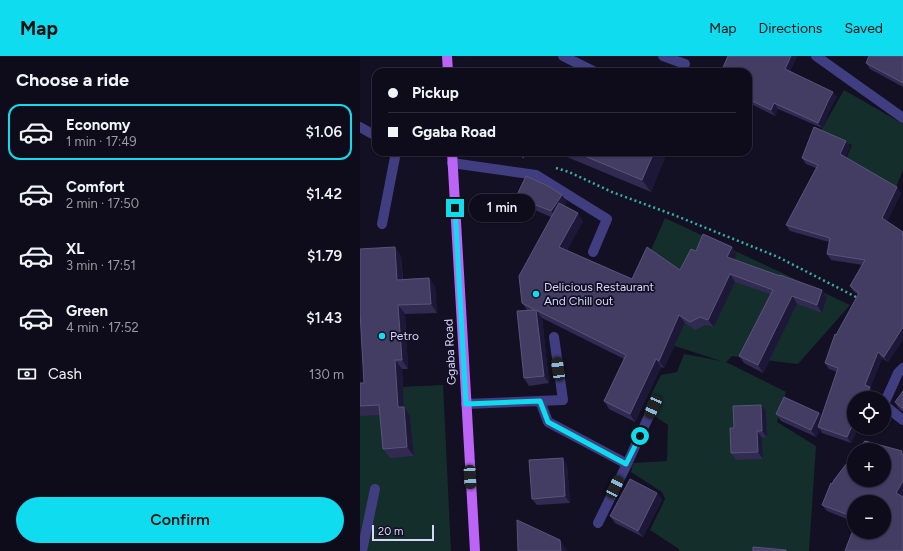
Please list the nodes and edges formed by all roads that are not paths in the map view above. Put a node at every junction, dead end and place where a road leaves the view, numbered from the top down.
1 (447, 56) edge
2 (563, 56) edge
3 (663, 56) edge
4 (816, 56) edge
5 (685, 64) dead end
6 (448, 68) edge
7 (587, 68) edge
8 (903, 118) edge
9 (360, 127) edge
10 (372, 134) edge
11 (395, 156) edge
12 (452, 156) edge
13 (452, 163) junction
14 (382, 224) dead end
15 (593, 252) dead end
16 (554, 337) dead end
17 (903, 368) edge
18 (890, 391) edge
19 (540, 401) junction
20 (466, 404) junction
21 (653, 407) dead end
22 (891, 411) edge
23 (903, 420) edge
24 (626, 464) junction
25 (375, 489) dead end
26 (598, 523) dead end
27 (362, 551) edge
28 (475, 551) edge

1 - 6 main road
2 - 7 street
3 - 5 street
4 - 8 street
9 - 10 street
11 - 14 street
12 - 13 main road, Ggaba Road
13 - 15 street
13 - 20 main road, Ggaba Road
16 - 19 street
17 - 18 street
19 - 20 street
19 - 24 street
20 - 28 main road, Ggaba Road
21 - 24 street
22 - 23 street
24 - 26 street
25 - 27 street

